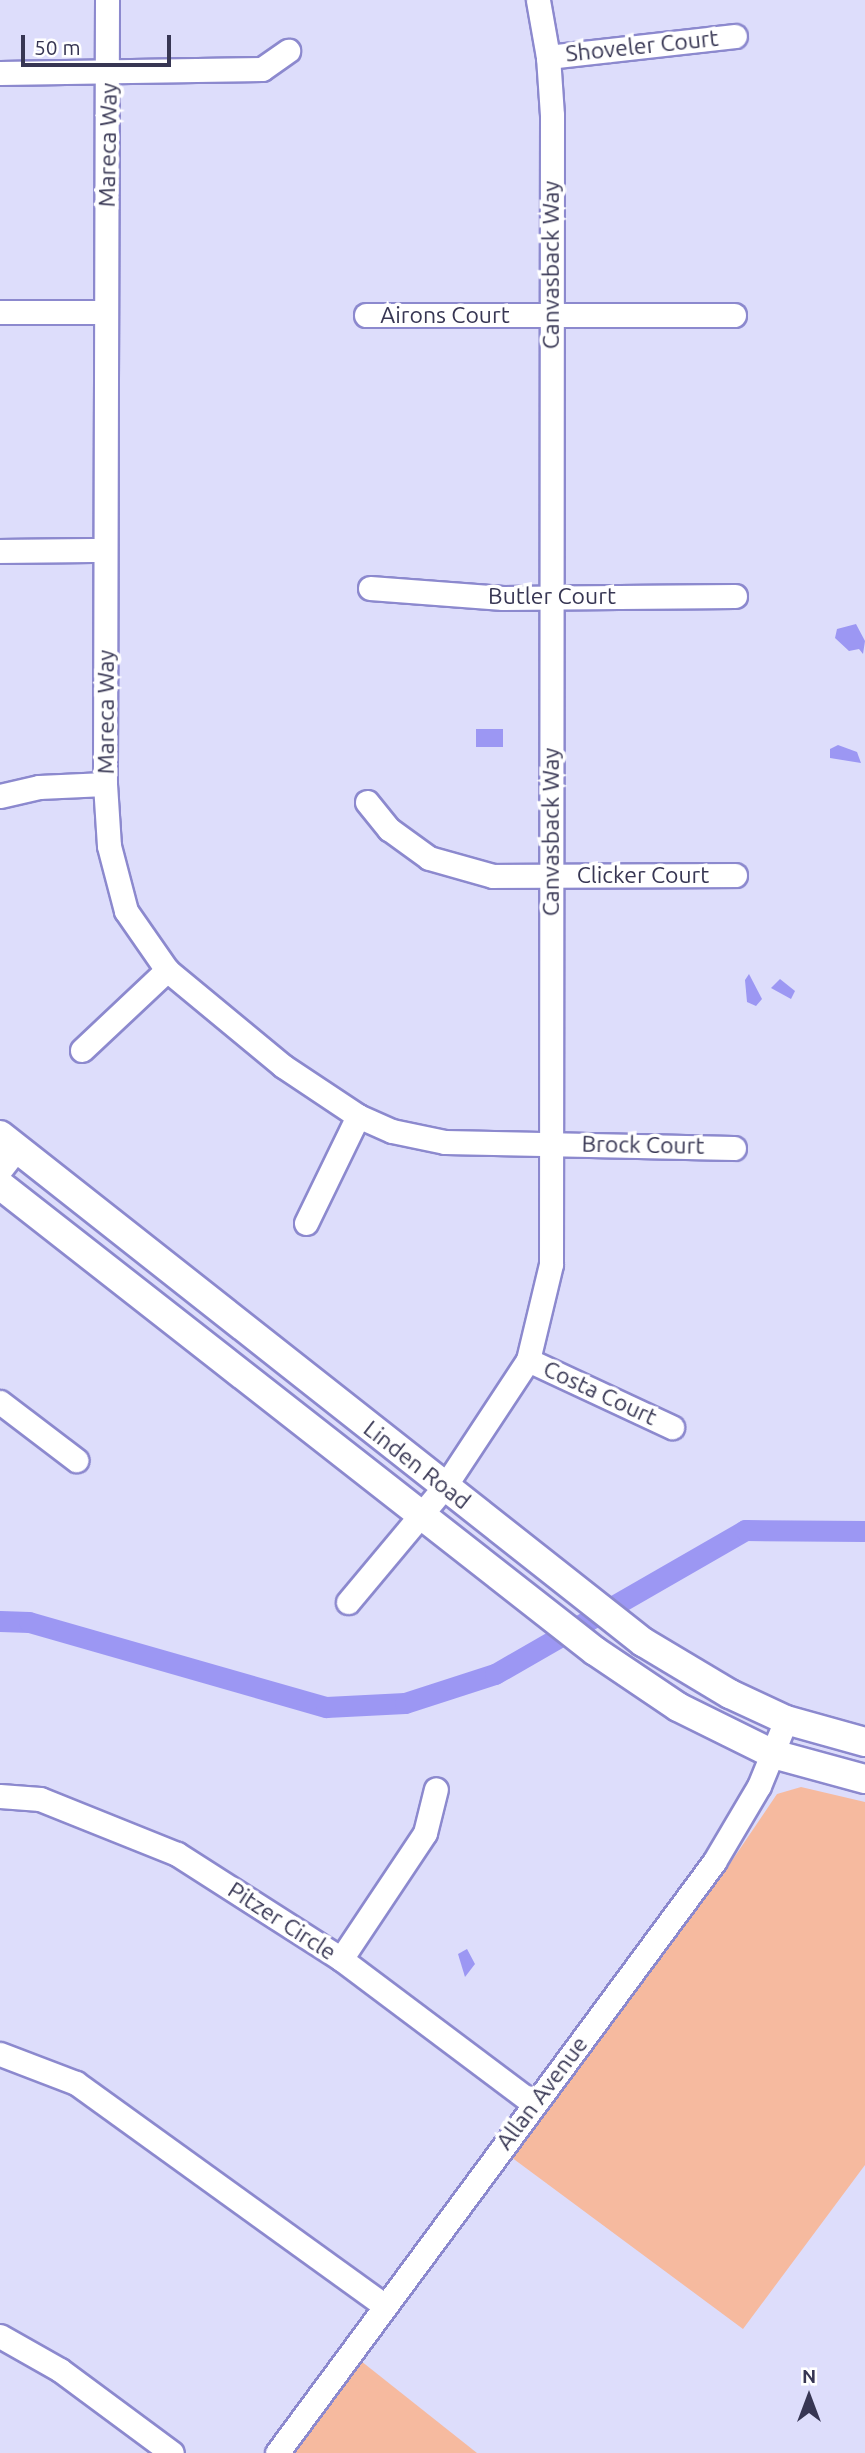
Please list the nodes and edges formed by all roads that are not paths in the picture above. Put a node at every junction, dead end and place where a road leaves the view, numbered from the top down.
1 (107, 0) edge
2 (538, 0) edge
3 (735, 36) dead end
4 (288, 51) dead end
5 (548, 57) junction
6 (0, 73) edge
7 (109, 74) junction
8 (0, 312) edge
9 (106, 312) junction
10 (366, 315) dead end
11 (551, 316) junction
12 (734, 316) dead end
13 (104, 550) junction
14 (0, 551) edge
15 (370, 588) dead end
16 (735, 596) dead end
17 (551, 597) junction
18 (105, 784) junction
19 (0, 796) edge
20 (367, 802) dead end
21 (551, 875) junction
22 (735, 875) dead end
23 (167, 970) junction
24 (82, 1050) dead end
25 (358, 1116) junction
26 (551, 1143) junction
27 (734, 1148) dead end
28 (6, 1151) edge
29 (0, 1185) edge
30 (306, 1223) dead end
31 (528, 1360) junction
32 (0, 1402) edge
33 (672, 1427) dead end
34 (76, 1460) dead end
35 (445, 1486) junction
36 (419, 1515) junction
37 (348, 1602) dead end
38 (786, 1720) junction
39 (865, 1742) edge
40 (773, 1754) junction
41 (865, 1779) edge
42 (436, 1789) dead end
43 (0, 1796) edge
44 (341, 1959) junction
45 (0, 2054) edge
46 (534, 2104) junction
47 (385, 2306) junction
48 (0, 2336) edge
49 (172, 2453) edge
50 (276, 2453) edge

1 - 7 street, Mareca Way
2 - 5 street, Canvasback Way
3 - 5 street, Shoveler Court
4 - 7 street
5 - 11 street, Canvasback Way
6 - 7 street
7 - 9 street, Mareca Way
8 - 9 street
9 - 13 street, Mareca Way
10 - 11 street, Airons Court
11 - 12 street, Airons Court
11 - 17 street, Canvasback Way
13 - 14 street
13 - 18 street, Mareca Way
15 - 17 street, Butler Court
16 - 17 street, Butler Court
17 - 21 street, Canvasback Way
18 - 19 street
18 - 23 street, Mareca Way
20 - 21 street, Clicker Court
21 - 22 street, Clicker Court
21 - 26 street, Canvasback Way
23 - 24 street
23 - 25 street, Mareca Way
25 - 26 street, Mareca Way
25 - 30 street
26 - 27 street, Brock Court
26 - 31 street, Canvasback Way
28 - 35 street, Linden Road
29 - 36 street, Linden Road
31 - 33 street, Costa Court
31 - 35 street, Canvasback Way
32 - 34 street
35 - 36 street, Canvasback Way
35 - 38 street, Linden Road
36 - 37 street, Canvasback Way
36 - 40 street, Linden Road
38 - 39 street, Linden Road
38 - 40 street, Allan Avenue
40 - 41 street, Linden Road
40 - 46 street, Allan Avenue
42 - 44 street
43 - 44 street, Pitzer Circle
44 - 46 street, Pitzer Circle
45 - 47 street
46 - 47 street, Allan Avenue
47 - 50 street, Allan Avenue
48 - 49 street

